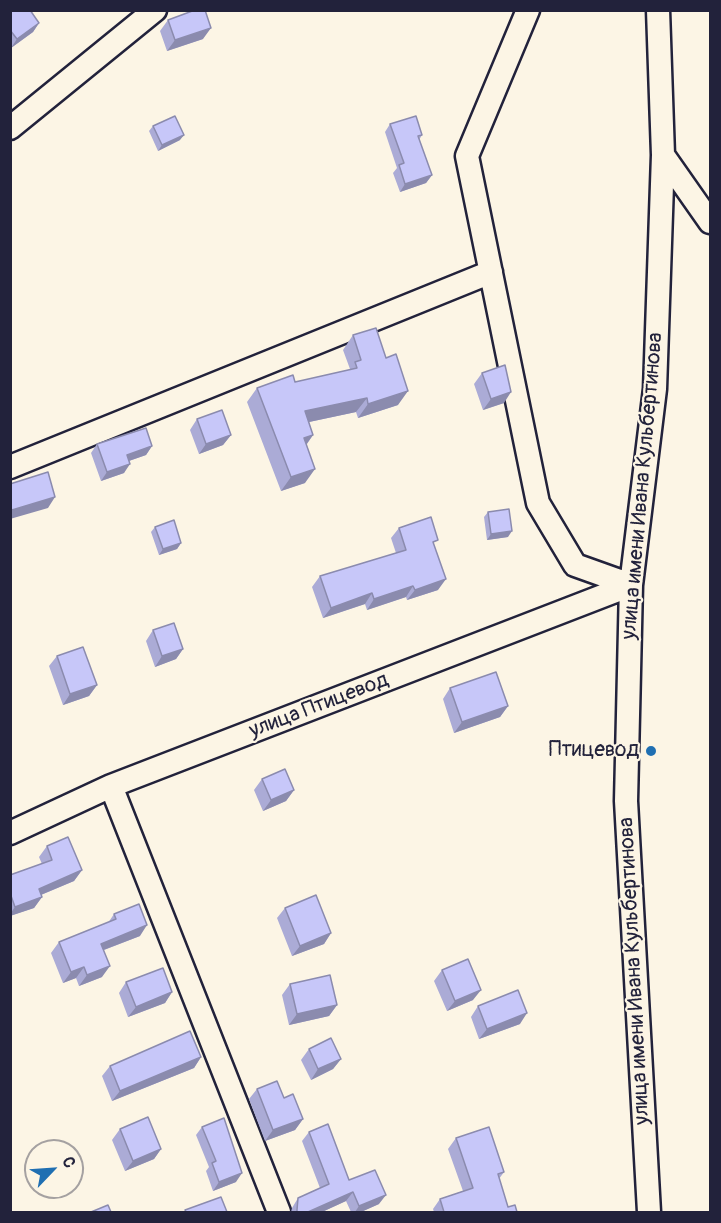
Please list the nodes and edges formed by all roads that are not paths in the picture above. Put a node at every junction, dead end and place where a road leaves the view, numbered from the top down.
1 (155, 10) edge
2 (528, 10) edge
3 (658, 10) edge
4 (10, 128) edge
5 (663, 155) junction
6 (711, 222) edge
7 (491, 272) junction
8 (10, 467) edge
9 (631, 585) junction
10 (111, 786) junction
11 (10, 833) edge
12 (279, 1212) edge
13 (649, 1212) edge

1 - 4 street
2 - 7 street
3 - 5 street, улица имени Ивана Кульбертинова
5 - 6 street
5 - 9 street, улица имени Ивана Кульбертинова
7 - 8 street
7 - 9 street
9 - 10 street, улица Птицевод
9 - 13 street, улица имени Ивана Кульбертинова
10 - 11 street, улица Птицевод
10 - 12 street

